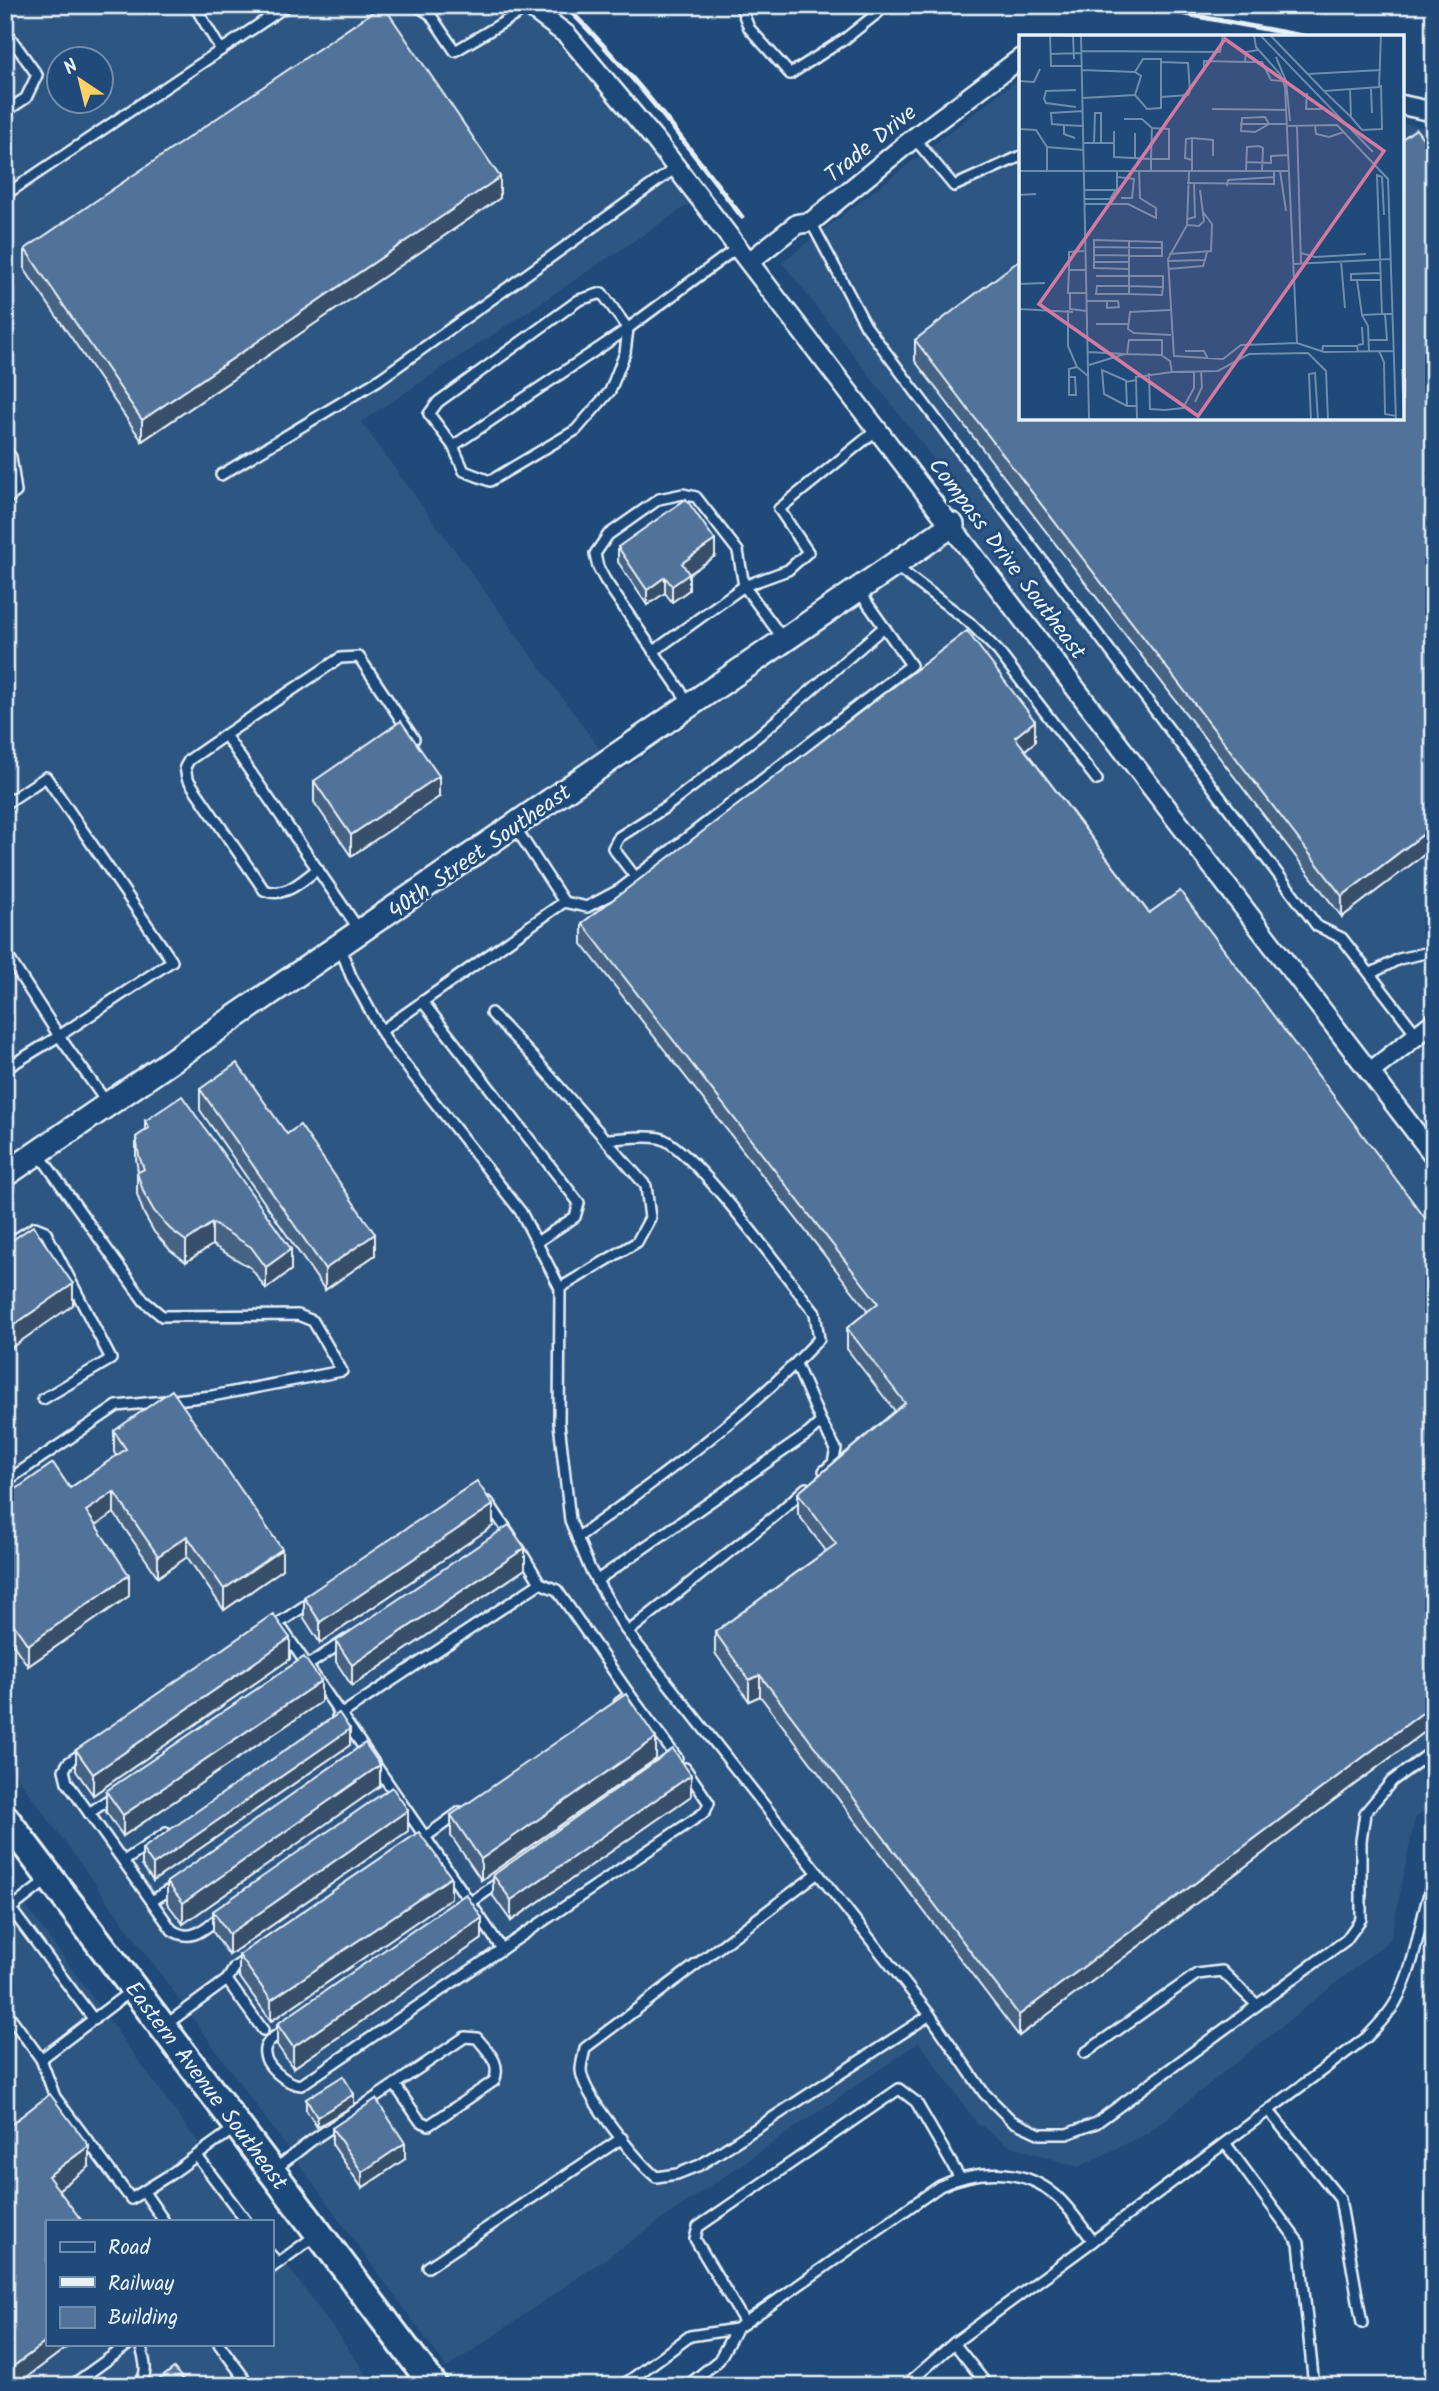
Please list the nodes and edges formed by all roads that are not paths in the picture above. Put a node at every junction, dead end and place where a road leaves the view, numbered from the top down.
1 (288, 5) edge
2 (416, 5) edge
3 (740, 5) edge
4 (528, 6) edge
5 (199, 7) edge
6 (885, 7) edge
7 (5, 30) edge
8 (221, 50) junction
9 (1019, 59) edge
10 (1404, 105) edge
11 (5, 112) edge
12 (1434, 112) edge
13 (914, 138) junction
14 (1019, 157) edge
15 (677, 167) junction
16 (5, 195) edge
17 (811, 222) junction
18 (744, 255) junction
19 (628, 329) junction
20 (878, 429) junction
21 (453, 446) junction
22 (5, 450) edge
23 (221, 475) dead end
24 (5, 500) edge
25 (952, 525) junction
26 (894, 565) junction
27 (744, 586) junction
28 (858, 589) junction
29 (884, 627) junction
30 (784, 640) junction
31 (654, 651) junction
32 (690, 705) junction
33 (225, 735) junction
34 (416, 743) edge
35 (1097, 780) dead end
36 (5, 804) edge
37 (514, 826) junction
38 (318, 869) junction
39 (636, 878) junction
40 (564, 902) junction
41 (361, 932) junction
42 (340, 946) junction
43 (1434, 951) edge
44 (5, 952) edge
45 (1370, 974) junction
46 (422, 1002) junction
47 (491, 1013) dead end
48 (1434, 1022) edge
49 (381, 1031) junction
50 (1417, 1035) junction
51 (59, 1036) junction
52 (5, 1069) edge
53 (1370, 1072) junction
54 (108, 1105) junction
55 (605, 1139) junction
56 (38, 1153) junction
57 (1434, 1156) edge
58 (5, 1175) edge
59 (537, 1242) junction
60 (5, 1246) edge
61 (560, 1288) junction
62 (796, 1364) junction
63 (43, 1399) dead end
64 (821, 1422) junction
65 (5, 1482) edge
66 (480, 1494) edge
67 (508, 1531) junction
68 (497, 1538) edge
69 (578, 1538) junction
70 (597, 1581) junction
71 (540, 1583) junction
72 (324, 1593) edge
73 (279, 1623) junction
74 (267, 1630) edge
75 (628, 1632) junction
76 (352, 1636) edge
77 (307, 1665) junction
78 (296, 1673) edge
79 (630, 1695) junction
80 (607, 1711) edge
81 (341, 1714) junction
82 (330, 1722) edge
83 (90, 1748) edge
84 (1434, 1750) edge
85 (368, 1754) junction
86 (677, 1758) junction
87 (357, 1762) edge
88 (667, 1766) edge
89 (124, 1790) edge
90 (396, 1794) junction
91 (385, 1802) edge
92 (471, 1805) edge
93 (89, 1813) junction
94 (5, 1818) edge
95 (169, 1830) edge
96 (425, 1837) junction
97 (402, 1852) edge
98 (124, 1861) junction
99 (514, 1872) edge
100 (818, 1873) junction
101 (50, 1878) junction
102 (186, 1878) edge
103 (1434, 1878) edge
104 (152, 1902) junction
105 (470, 1903) junction
106 (459, 1910) edge
107 (8, 1911) edge
108 (227, 1913) edge
109 (502, 1949) junction
110 (257, 1952) edge
111 (227, 1980) junction
112 (134, 1989) junction
113 (1257, 2005) junction
114 (5, 2010) edge
115 (930, 2015) junction
116 (93, 2020) junction
117 (295, 2023) edge
118 (163, 2027) junction
119 (262, 2030) dead end
120 (1084, 2053) dead end
121 (41, 2059) junction
122 (395, 2085) junction
123 (1269, 2110) junction
124 (238, 2126) junction
125 (622, 2138) junction
126 (1225, 2143) junction
127 (197, 2156) junction
128 (273, 2171) junction
129 (960, 2178) junction
130 (144, 2192) junction
131 (163, 2220) edge
132 (245, 2220) edge
133 (318, 2233) junction
134 (1093, 2241) junction
135 (274, 2265) edge
136 (428, 2267) dead end
137 (745, 2323) junction
138 (1362, 2323) dead end
139 (736, 2329) junction
140 (954, 2343) junction
141 (127, 2346) edge
142 (140, 2346) edge
143 (220, 2346) edge
144 (71, 2386) edge
145 (136, 2386) edge
146 (250, 2386) edge
147 (434, 2386) edge
148 (622, 2386) edge
149 (687, 2386) edge
150 (905, 2386) edge
151 (988, 2386) edge
152 (1314, 2386) edge

1 - 8 lane
2 - 4 lane
3 - 6 lane
4 - 15 street, Compass Drive Southeast
5 - 8 lane
7 - 11 lane
8 - 16 lane
9 - 13 street, Trade Drive
10 - 12 street
13 - 14 lane
13 - 17 street, Trade Drive
15 - 18 street, Compass Drive Southeast
15 - 23 lane
17 - 18 street, Trade Drive
17 - 45 lane
18 - 19 lane
18 - 20 street, Compass Drive Southeast
19 - 21 lane
19 - 21 lane
19 - 21 lane
20 - 25 street, Compass Drive Southeast
20 - 27 lane
22 - 24 lane
25 - 26 street, 40th Street Southeast
25 - 53 street, Compass Drive Southeast
26 - 28 street, 40th Street Southeast
26 - 35 lane
27 - 30 lane
27 - 31 lane
27 - 31 lane
28 - 29 lane
28 - 30 street, 40th Street Southeast
29 - 39 lane
29 - 39 lane
30 - 32 street, 40th Street Southeast
31 - 32 lane
32 - 37 street, 40th Street Southeast
33 - 34 lane
33 - 38 lane
33 - 38 lane
36 - 51 lane
37 - 40 lane
37 - 41 street, 40th Street Southeast
38 - 41 lane
39 - 40 lane
40 - 46 lane
41 - 42 street, 40th Street Southeast
42 - 49 lane
42 - 54 street, 40th Street Southeast
43 - 45 lane
44 - 51 lane
45 - 50 lane
46 - 49 lane
46 - 59 lane
47 - 55 lane
48 - 50 street
49 - 59 lane
50 - 53 street
51 - 52 lane
51 - 54 lane
53 - 57 street, Compass Drive Southeast
54 - 56 street, 40th Street Southeast
55 - 61 lane
55 - 62 lane
56 - 58 street, 40th Street Southeast
56 - 65 lane
59 - 61 lane
60 - 63 lane
61 - 69 lane
62 - 64 lane
62 - 69 lane
64 - 70 lane
64 - 75 lane
66 - 67 lane
67 - 68 lane
67 - 71 lane
69 - 70 lane
70 - 75 lane
71 - 79 lane
71 - 81 lane
72 - 73 lane
73 - 74 lane
73 - 77 lane
75 - 100 lane
76 - 77 lane
77 - 78 lane
77 - 81 lane
79 - 80 lane
79 - 86 lane
81 - 82 lane
81 - 85 lane
83 - 93 lane
84 - 113 lane
85 - 87 lane
85 - 90 lane
86 - 88 lane
86 - 109 lane
89 - 93 lane
90 - 91 lane
90 - 96 lane
92 - 96 lane
93 - 98 lane
94 - 101 main road, Eastern Avenue Southeast
95 - 98 lane
96 - 97 lane
96 - 105 lane
98 - 104 lane
99 - 105 lane
100 - 115 lane
100 - 125 lane
101 - 107 lane
101 - 112 main road, Eastern Avenue Southeast
102 - 104 lane
103 - 123 lane
104 - 108 lane
105 - 106 lane
105 - 109 lane
107 - 116 lane
109 - 117 lane
110 - 111 lane
111 - 118 lane
111 - 119 lane
112 - 116 lane
112 - 118 main road, Eastern Avenue Southeast
113 - 115 lane
113 - 120 lane
114 - 121 lane
115 - 125 lane
116 - 121 lane
118 - 124 main road, Eastern Avenue Southeast
121 - 130 lane
122 - 122 lane
122 - 128 lane
123 - 126 lane
123 - 138 lane
124 - 127 lane
124 - 128 main road, Eastern Avenue Southeast
125 - 136 lane
126 - 134 lane
126 - 152 lane
127 - 130 lane
127 - 132 lane
128 - 133 main road, Eastern Avenue Southeast
129 - 134 lane
129 - 137 lane
129 - 137 lane
130 - 131 lane
133 - 135 lane
133 - 147 main road, Eastern Avenue Southeast
134 - 140 lane
137 - 139 lane
139 - 148 lane
139 - 149 lane
140 - 150 lane
140 - 151 lane
141 - 144 lane
142 - 145 lane
143 - 146 lane

